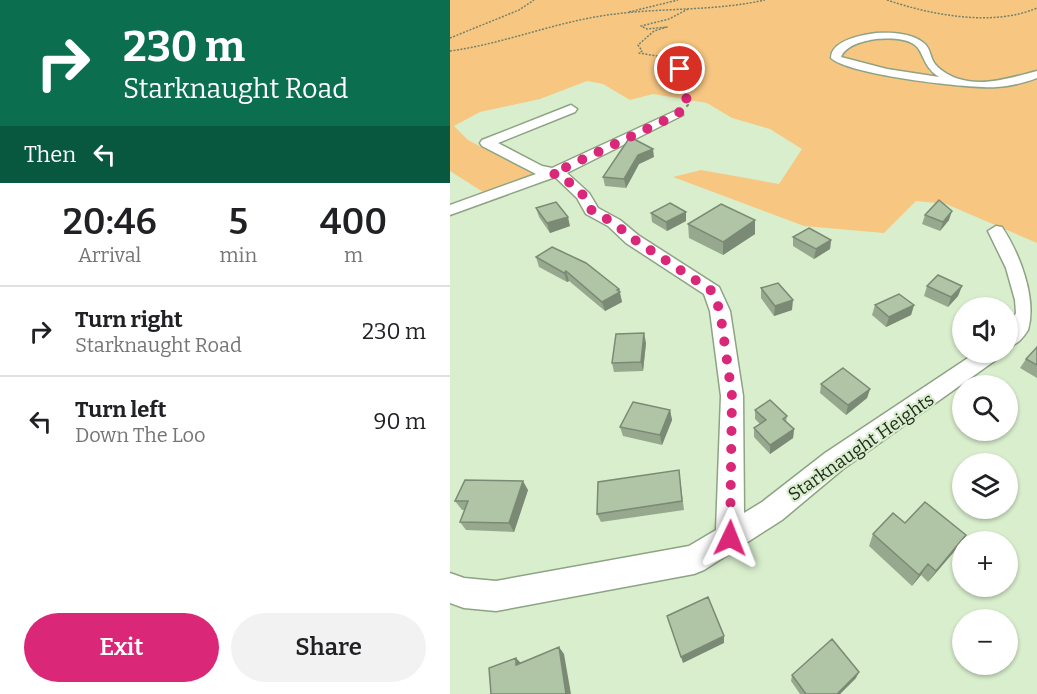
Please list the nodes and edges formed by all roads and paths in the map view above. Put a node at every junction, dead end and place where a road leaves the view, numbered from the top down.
1 (534, 0) edge
2 (678, 0) edge
3 (765, 0) edge
4 (887, 0) edge
5 (908, 0) edge
6 (897, 3) junction
7 (1037, 8) edge
8 (689, 9) junction
9 (612, 14) junction
10 (450, 38) edge
11 (450, 51) edge
12 (1037, 74) edge
13 (952, 80) junction
14 (571, 109) dead end
15 (676, 115) joint
16 (552, 174) junction
17 (450, 210) edge
18 (996, 231) dead end
19 (1018, 333) edge
20 (977, 363) edge
21 (730, 538) junction
22 (450, 588) edge

1 - 10 path
2 - 9 path
3 - 8 path
4 - 6 path
5 - 6 path
6 - 7 path
8 - 9 path
8 - 15 path
9 - 11 path
12 - 13 street
13 - 13 street
14 - 16 street
15 - 16 street
16 - 17 street
16 - 21 street
18 - 19 street
20 - 21 street, Starknaught Heights
21 - 22 street, Starknaught Heights

